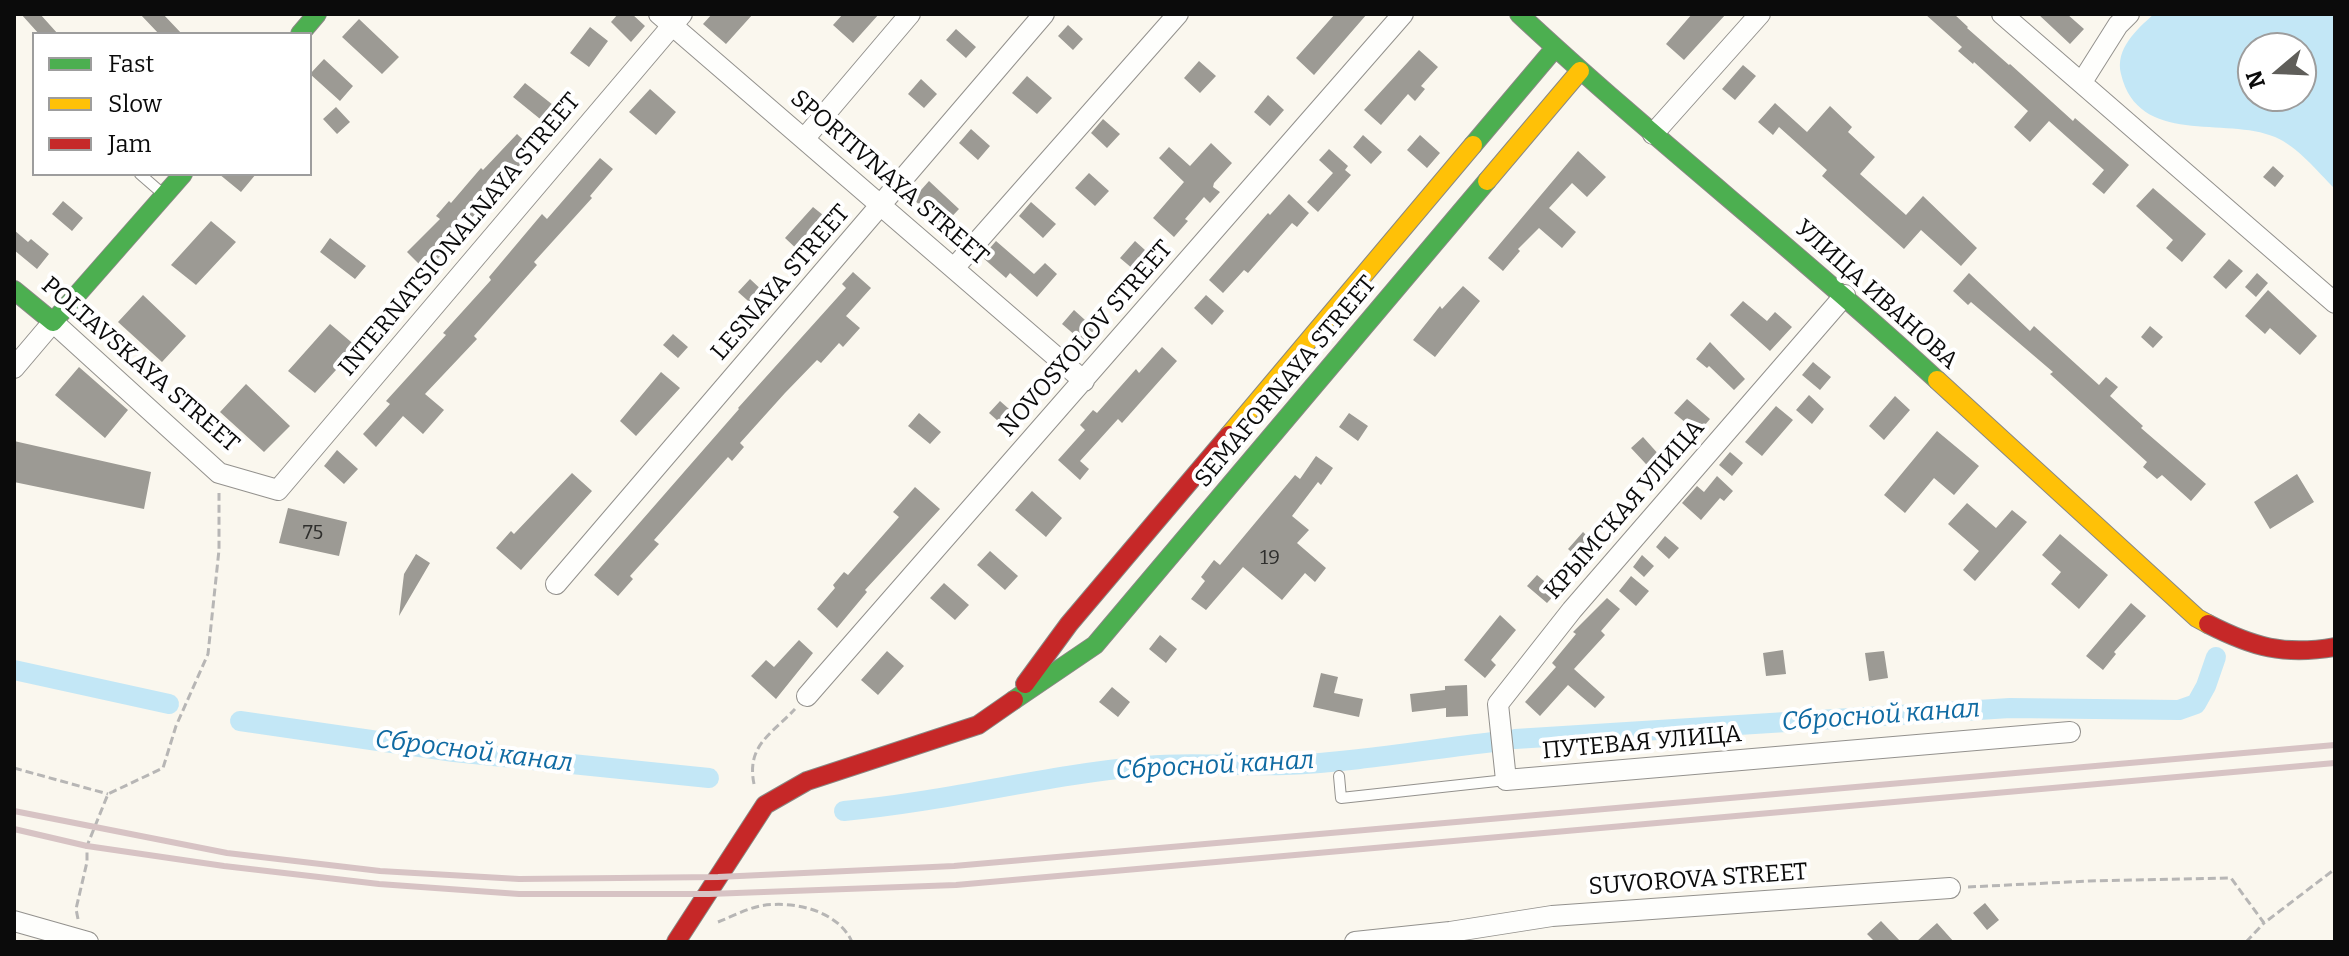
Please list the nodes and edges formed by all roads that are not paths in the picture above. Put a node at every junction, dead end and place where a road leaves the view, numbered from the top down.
1 (317, 14) edge
2 (910, 14) edge
3 (1044, 14) edge
4 (1178, 14) edge
5 (1403, 14) edge
6 (1519, 14) edge
7 (1760, 14) edge
8 (2002, 14) edge
9 (2129, 14) edge
10 (671, 18) edge
11 (302, 32) edge
12 (1555, 48) junction
13 (1580, 71) junction
14 (2082, 82) junction
15 (1653, 134) junction
16 (804, 139) junction
17 (142, 176) edge
18 (181, 176) edge
19 (165, 195) junction
20 (882, 206) junction
21 (954, 268) junction
22 (14, 290) edge
23 (1845, 295) junction
24 (2335, 303) edge
25 (53, 322) junction
26 (14, 368) edge
27 (1084, 381) junction
28 (278, 490) joint
29 (556, 584) dead end
30 (1069, 624) junction
31 (1095, 645) junction
32 (2335, 647) edge
33 (807, 696) road end
34 (1010, 704) junction
35 (2070, 732) dead end
36 (1339, 776) dead end
37 (1506, 780) junction
38 (1950, 888) road end
39 (14, 921) edge
40 (1446, 937) edge
41 (678, 939) edge
42 (84, 941) edge
43 (1355, 942) edge

1 - 11 street
2 - 16 street
3 - 20 street, LESNAYA STREET
4 - 21 street
5 - 27 street, NOVOSYOLOV STREET
6 - 12 street, УЛИЦА ИВАНОВА
7 - 15 street
8 - 14 street
9 - 14 street
10 - 16 street, SPORTIVNAYA STREET
10 - 28 street, INTERNATSIONALNAYA STREET
12 - 13 street, УЛИЦА ИВАНОВА
12 - 30 street, SEMAFORNAYA STREET
13 - 15 street, УЛИЦА ИВАНОВА
13 - 31 street, SEMAFORNAYA STREET
14 - 24 street
15 - 23 street, УЛИЦА ИВАНОВА
16 - 20 street, SPORTIVNAYA STREET
17 - 19 lane
18 - 19 street
19 - 25 street
20 - 21 street, SPORTIVNAYA STREET
20 - 29 street, LESNAYA STREET
21 - 27 street, SPORTIVNAYA STREET
22 - 25 street, POLTAVSKAYA STREET
23 - 32 street, УЛИЦА ИВАНОВА
23 - 37 street, КРЫМСКАЯ УЛИЦА
25 - 26 street
25 - 28 street, POLTAVSKAYA STREET
27 - 33 street, NOVOSYOLOV STREET
30 - 31 street
30 - 34 street, SEMAFORNAYA STREET
31 - 34 street, SEMAFORNAYA STREET
34 - 41 street, SEMAFORNAYA STREET
35 - 37 street, ПУТЕВАЯ УЛИЦА
36 - 37 lane
38 - 40 street, SUVOROVA STREET
39 - 42 street
40 - 43 street, SUVOROVA STREET

